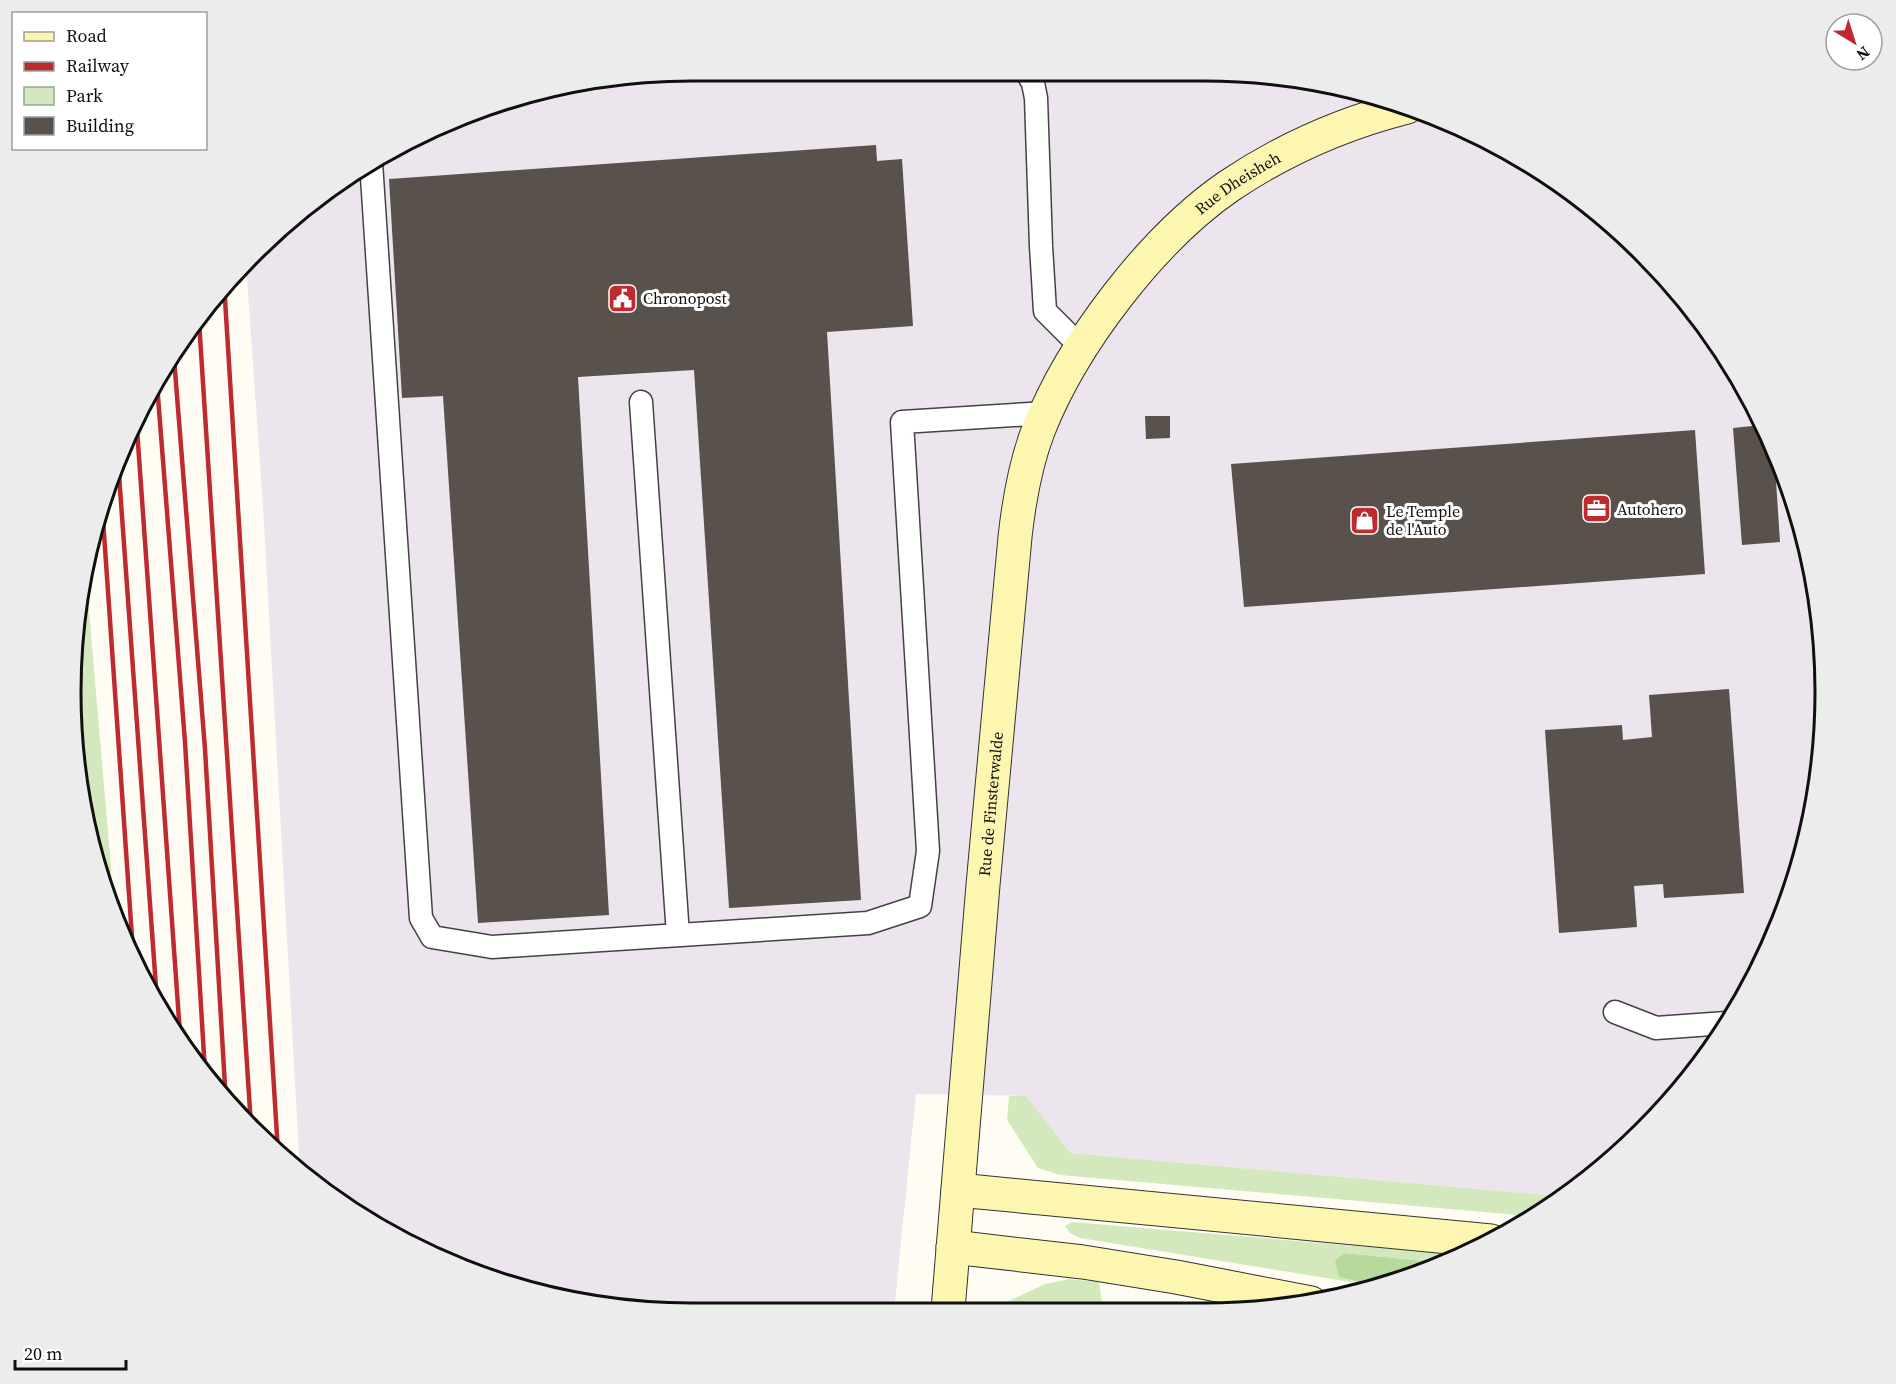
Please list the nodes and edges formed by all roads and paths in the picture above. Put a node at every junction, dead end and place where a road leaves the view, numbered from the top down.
1 (1032, 81) edge
2 (1392, 111) edge
3 (372, 172) edge
4 (1104, 315) joint
5 (1082, 348) junction
6 (641, 402) dead end
7 (1046, 413) junction
8 (678, 935) junction
9 (1615, 1012) dead end
10 (1717, 1024) edge
11 (958, 1190) junction
12 (1475, 1239) edge
13 (953, 1247) junction
14 (1285, 1298) edge
15 (949, 1303) edge

1 - 5 lane
2 - 4 street, Rue Dheisheh
3 - 8 lane
4 - 5 street, Rue de Finsterwalde
5 - 7 street, Rue de Finsterwalde
6 - 8 lane
7 - 8 lane
7 - 11 street, Rue de Finsterwalde
9 - 10 lane
11 - 12 street
11 - 13 street, Rue de Finsterwalde
13 - 14 street
13 - 15 street, Rue de Finsterwalde

